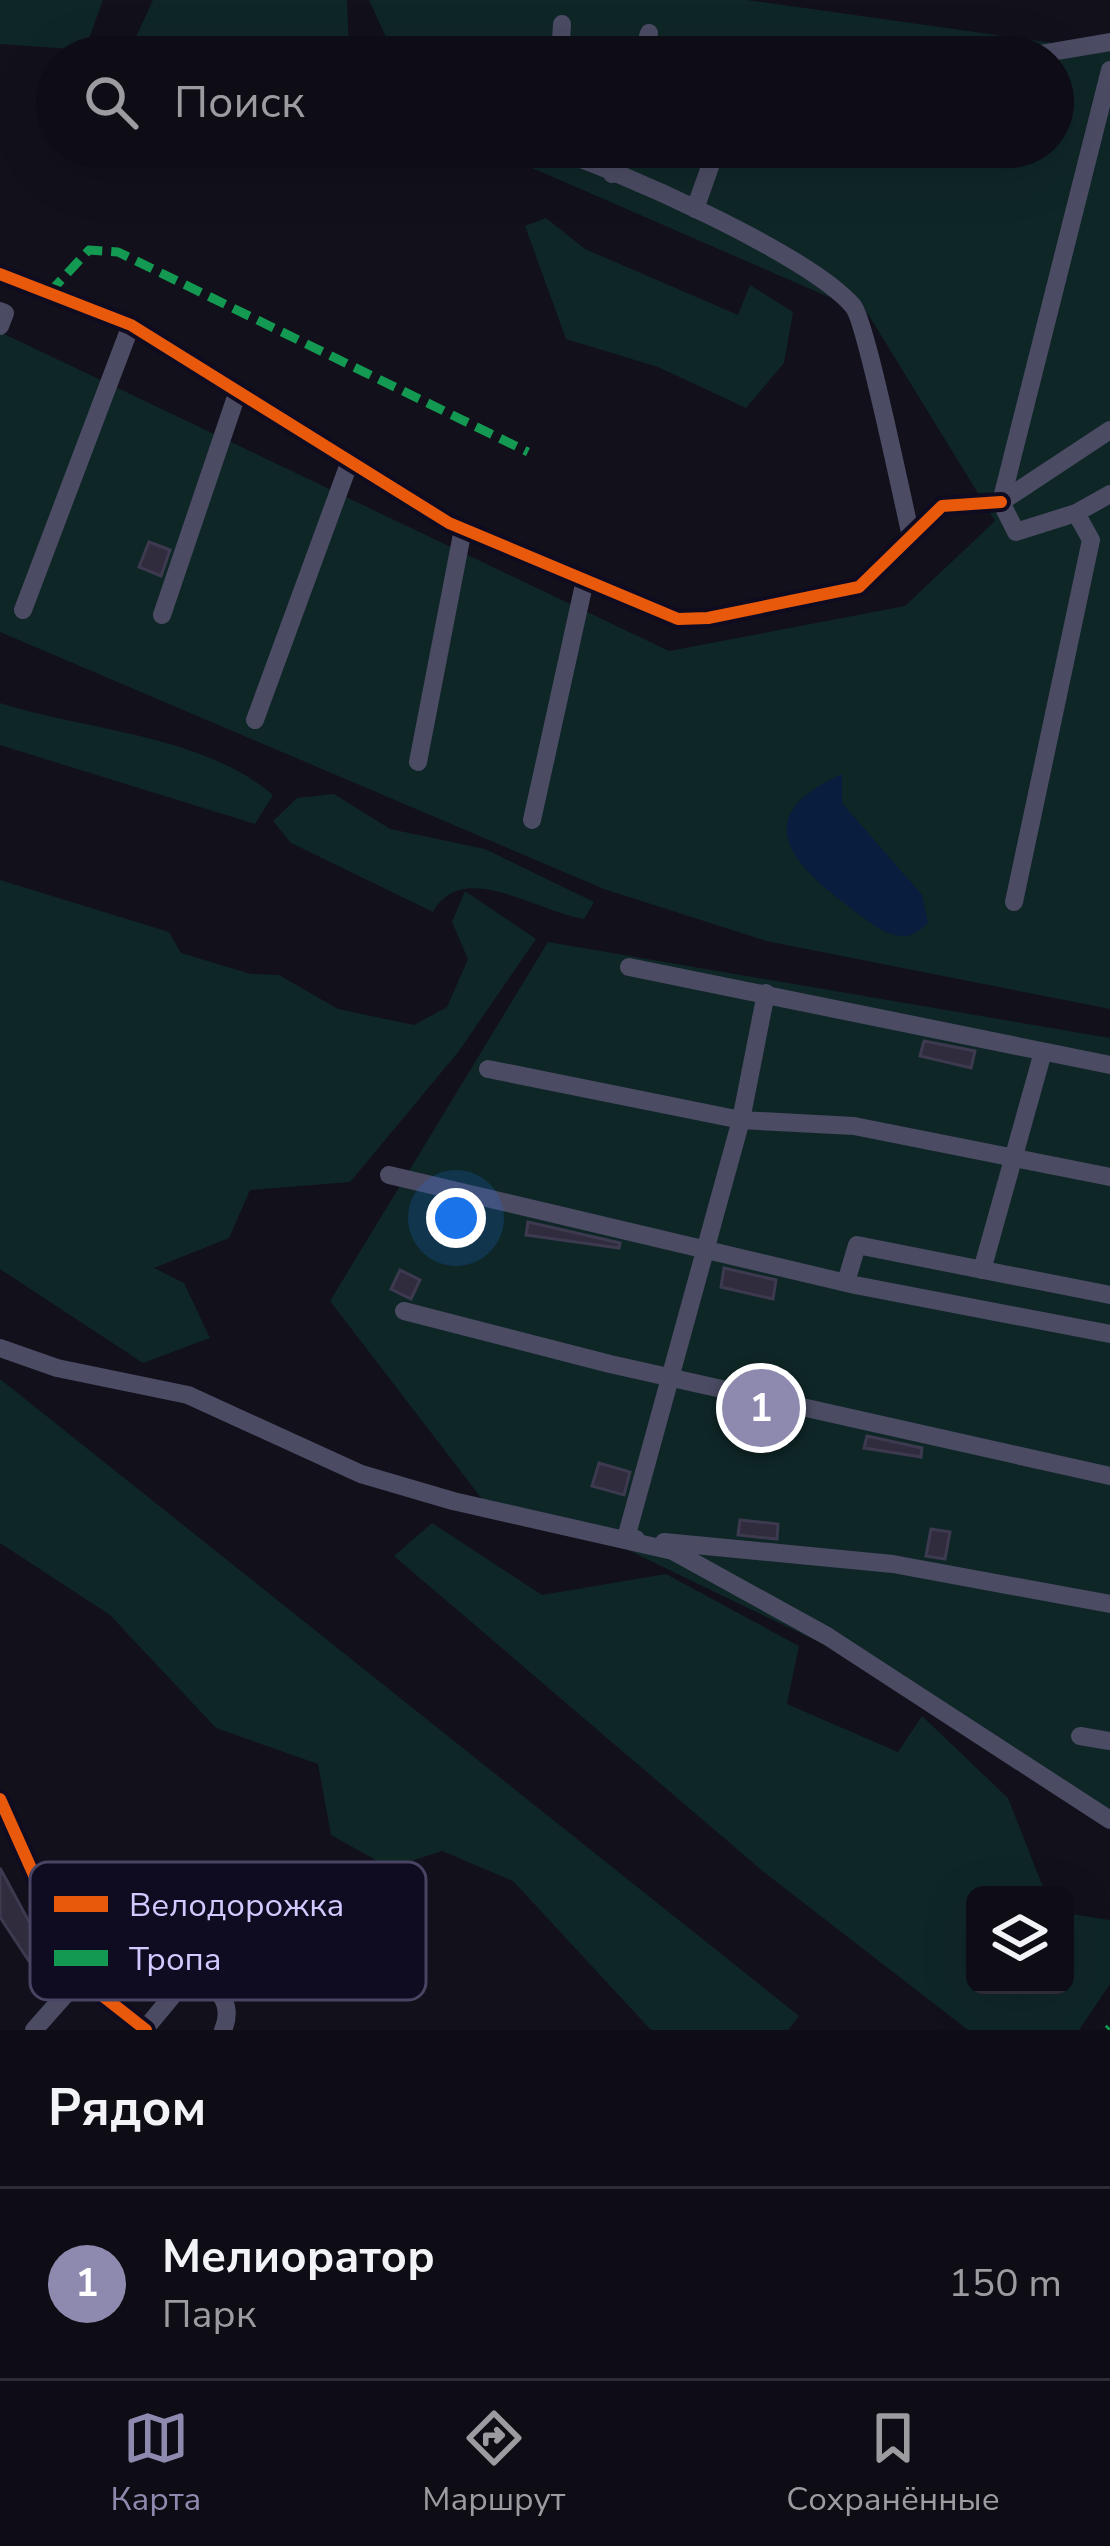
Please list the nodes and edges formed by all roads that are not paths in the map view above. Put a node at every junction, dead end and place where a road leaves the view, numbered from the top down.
1 (562, 24) dead end
2 (649, 32) dead end
3 (561, 36) edge
4 (648, 36) edge
5 (1110, 42) edge
6 (1074, 48) edge
7 (1110, 70) edge
8 (598, 168) edge
9 (614, 168) edge
10 (710, 168) edge
11 (612, 174) junction
12 (695, 209) junction
13 (0, 274) edge
14 (0, 311) edge
15 (131, 325) junction
16 (0, 326) edge
17 (238, 392) junction
18 (1110, 430) edge
19 (350, 461) junction
20 (1110, 494) edge
21 (1001, 502) junction
22 (1076, 513) junction
23 (463, 529) junction
24 (910, 536) junction
25 (585, 580) junction
26 (23, 610) dead end
27 (162, 615) dead end
28 (255, 720) dead end
29 (418, 762) dead end
30 (532, 820) dead end
31 (1014, 902) dead end
32 (628, 968) dead end
33 (766, 993) junction
34 (1043, 1052) junction
35 (1110, 1065) edge
36 (488, 1069) dead end
37 (741, 1120) junction
38 (1014, 1158) junction
39 (389, 1174) dead end
40 (1110, 1177) edge
41 (703, 1245) junction
42 (982, 1270) junction
43 (846, 1282) junction
44 (1110, 1295) edge
45 (404, 1311) dead end
46 (1110, 1334) edge
47 (0, 1348) edge
48 (669, 1376) junction
49 (1110, 1476) edge
50 (626, 1538) junction
51 (1110, 1604) edge
52 (1080, 1736) dead end
53 (1110, 1741) edge
54 (0, 1798) edge
55 (1110, 1820) edge
56 (30, 1866) edge
57 (61, 2000) edge
58 (108, 2000) edge
59 (168, 2000) edge
60 (224, 2000) edge
61 (34, 2030) edge
62 (146, 2030) edge
63 (223, 2030) edge

1 - 3 street
2 - 4 street
5 - 6 street
7 - 21 street
8 - 11 street
9 - 11 street
10 - 12 street
11 - 12 street
12 - 24 street
13 - 15 street
14 - 16 street
15 - 17 street
15 - 26 street
17 - 19 street
17 - 27 street
18 - 21 street
19 - 23 street
19 - 28 street
20 - 22 street
21 - 22 street
21 - 24 street
22 - 31 street
23 - 25 street
23 - 29 street
24 - 25 street
25 - 30 street
32 - 33 street
33 - 34 street
33 - 37 street
34 - 35 street
34 - 38 street
36 - 37 street
37 - 38 street
37 - 41 street
38 - 40 street
38 - 42 street
39 - 41 street
41 - 43 street
41 - 48 street
42 - 43 street
42 - 44 street
43 - 46 street
45 - 48 street
47 - 50 street
48 - 49 street
48 - 50 street
50 - 51 street
50 - 55 street
52 - 53 street
54 - 56 street
57 - 61 street
58 - 62 street
59 - 62 street
60 - 63 street

